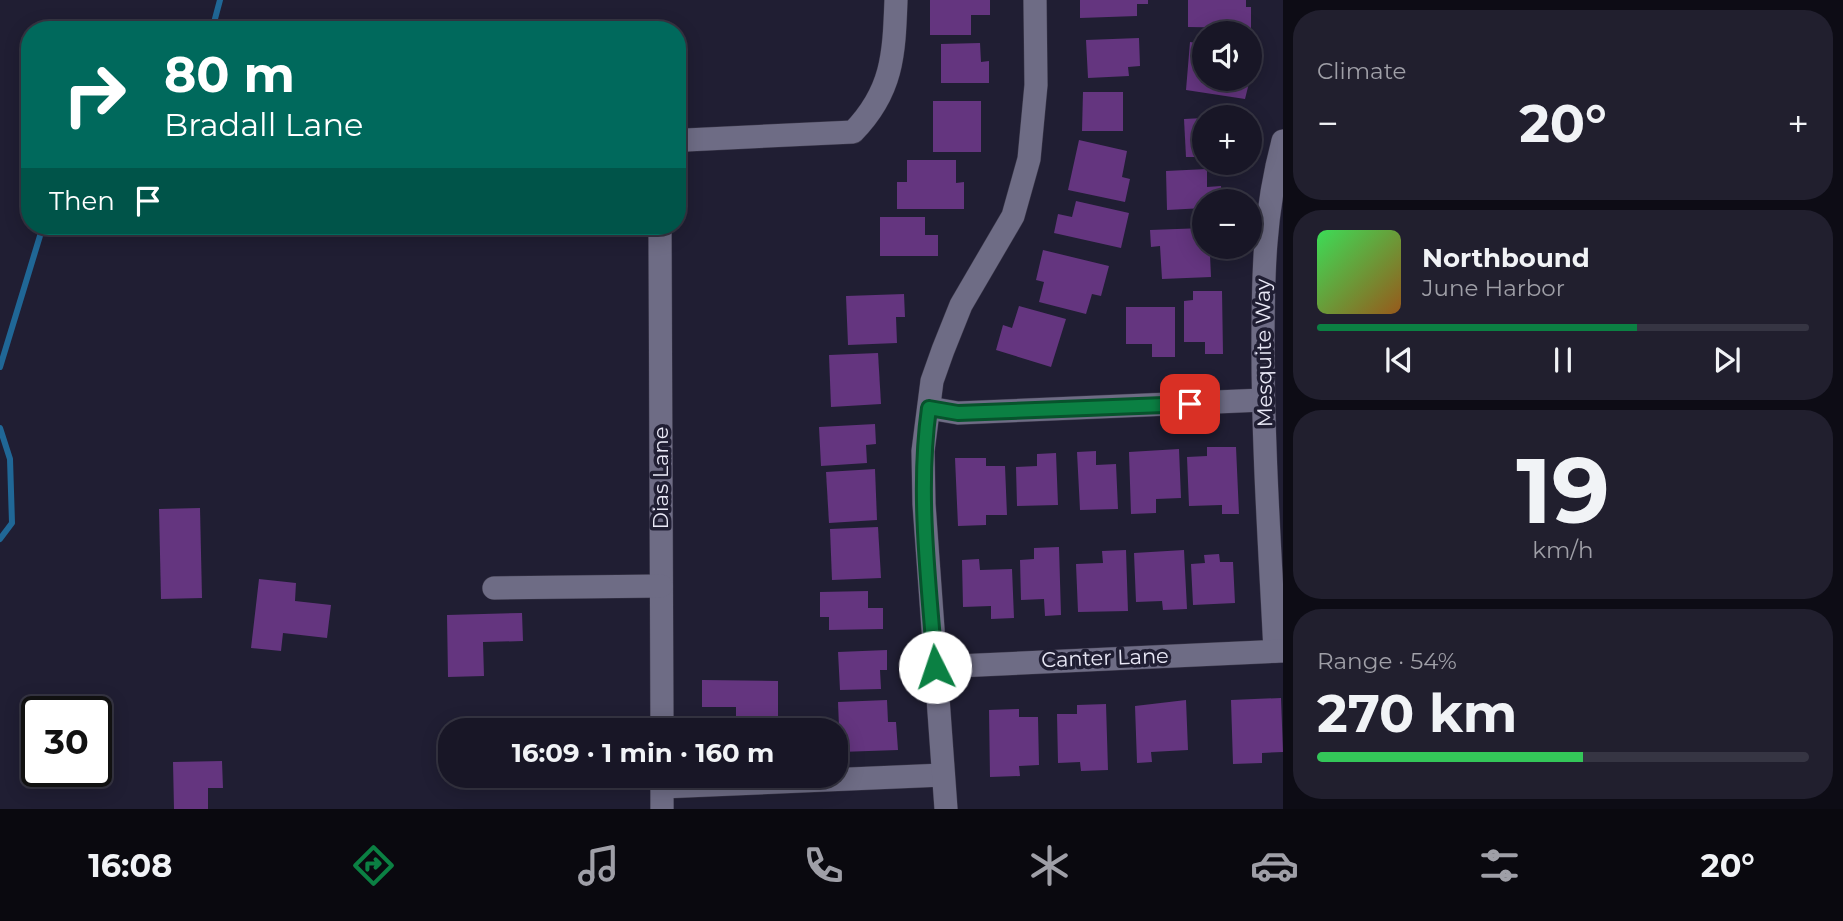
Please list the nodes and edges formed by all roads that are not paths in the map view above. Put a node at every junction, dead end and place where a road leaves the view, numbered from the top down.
1 (896, 0) edge
2 (1035, 0) edge
3 (686, 140) edge
4 (1283, 141) edge
5 (660, 235) edge
6 (1263, 400) junction
7 (929, 408) junction
8 (661, 586) junction
9 (494, 588) dead end
10 (1279, 651) edge
11 (935, 667) junction
12 (662, 718) edge
13 (943, 775) junction
14 (662, 790) edge
15 (946, 809) edge

1 - 3 street
2 - 7 street
4 - 6 street, Mesquite Way
5 - 8 street, Dias Lane
6 - 7 street
6 - 10 street, Mesquite Way
7 - 11 street
8 - 9 street
8 - 12 street, Dias Lane
10 - 11 street, Canter Lane
11 - 13 street
13 - 14 street
13 - 15 street

